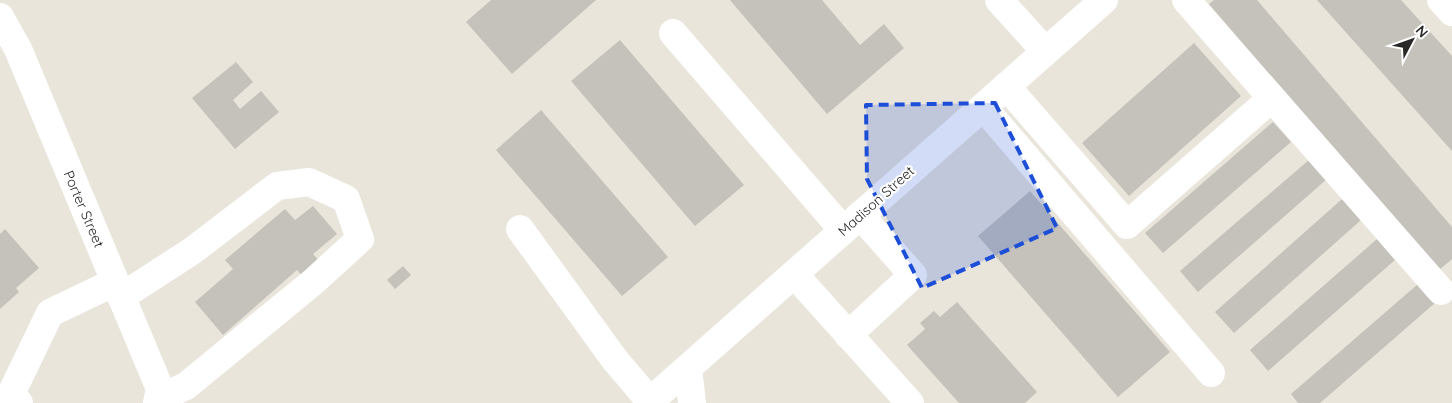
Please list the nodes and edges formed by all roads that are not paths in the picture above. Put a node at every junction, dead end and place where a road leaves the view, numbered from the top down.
1 (999, 0) edge
2 (1104, 0) edge
3 (1186, 0) edge
4 (1441, 0) edge
5 (1452, 12) edge
6 (0, 17) edge
7 (673, 33) dead end
8 (1045, 51) junction
9 (1006, 86) junction
10 (1272, 98) junction
11 (983, 107) junction
12 (852, 223) junction
13 (520, 230) dead end
14 (794, 274) junction
15 (118, 289) junction
16 (1441, 291) dead end
17 (848, 335) junction
18 (688, 368) junction
19 (1211, 373) dead end
20 (157, 401) edge
21 (649, 402) edge
22 (19, 403) edge
23 (692, 403) edge
24 (910, 403) edge

1 - 8 street
2 - 8 street, Madison Street
3 - 10 street
4 - 5 street
6 - 15 street, Porter Street
7 - 12 street
8 - 9 street, Madison Street
9 - 10 street
9 - 11 street, Madison Street
10 - 16 street
11 - 12 street, Madison Street
11 - 19 street
12 - 14 street, Madison Street
12 - 17 street
13 - 21 street
14 - 17 street
14 - 18 street, Madison Street
15 - 20 street, Porter Street
15 - 20 street
15 - 22 street
17 - 24 street
18 - 21 street, Madison Street
18 - 23 street

